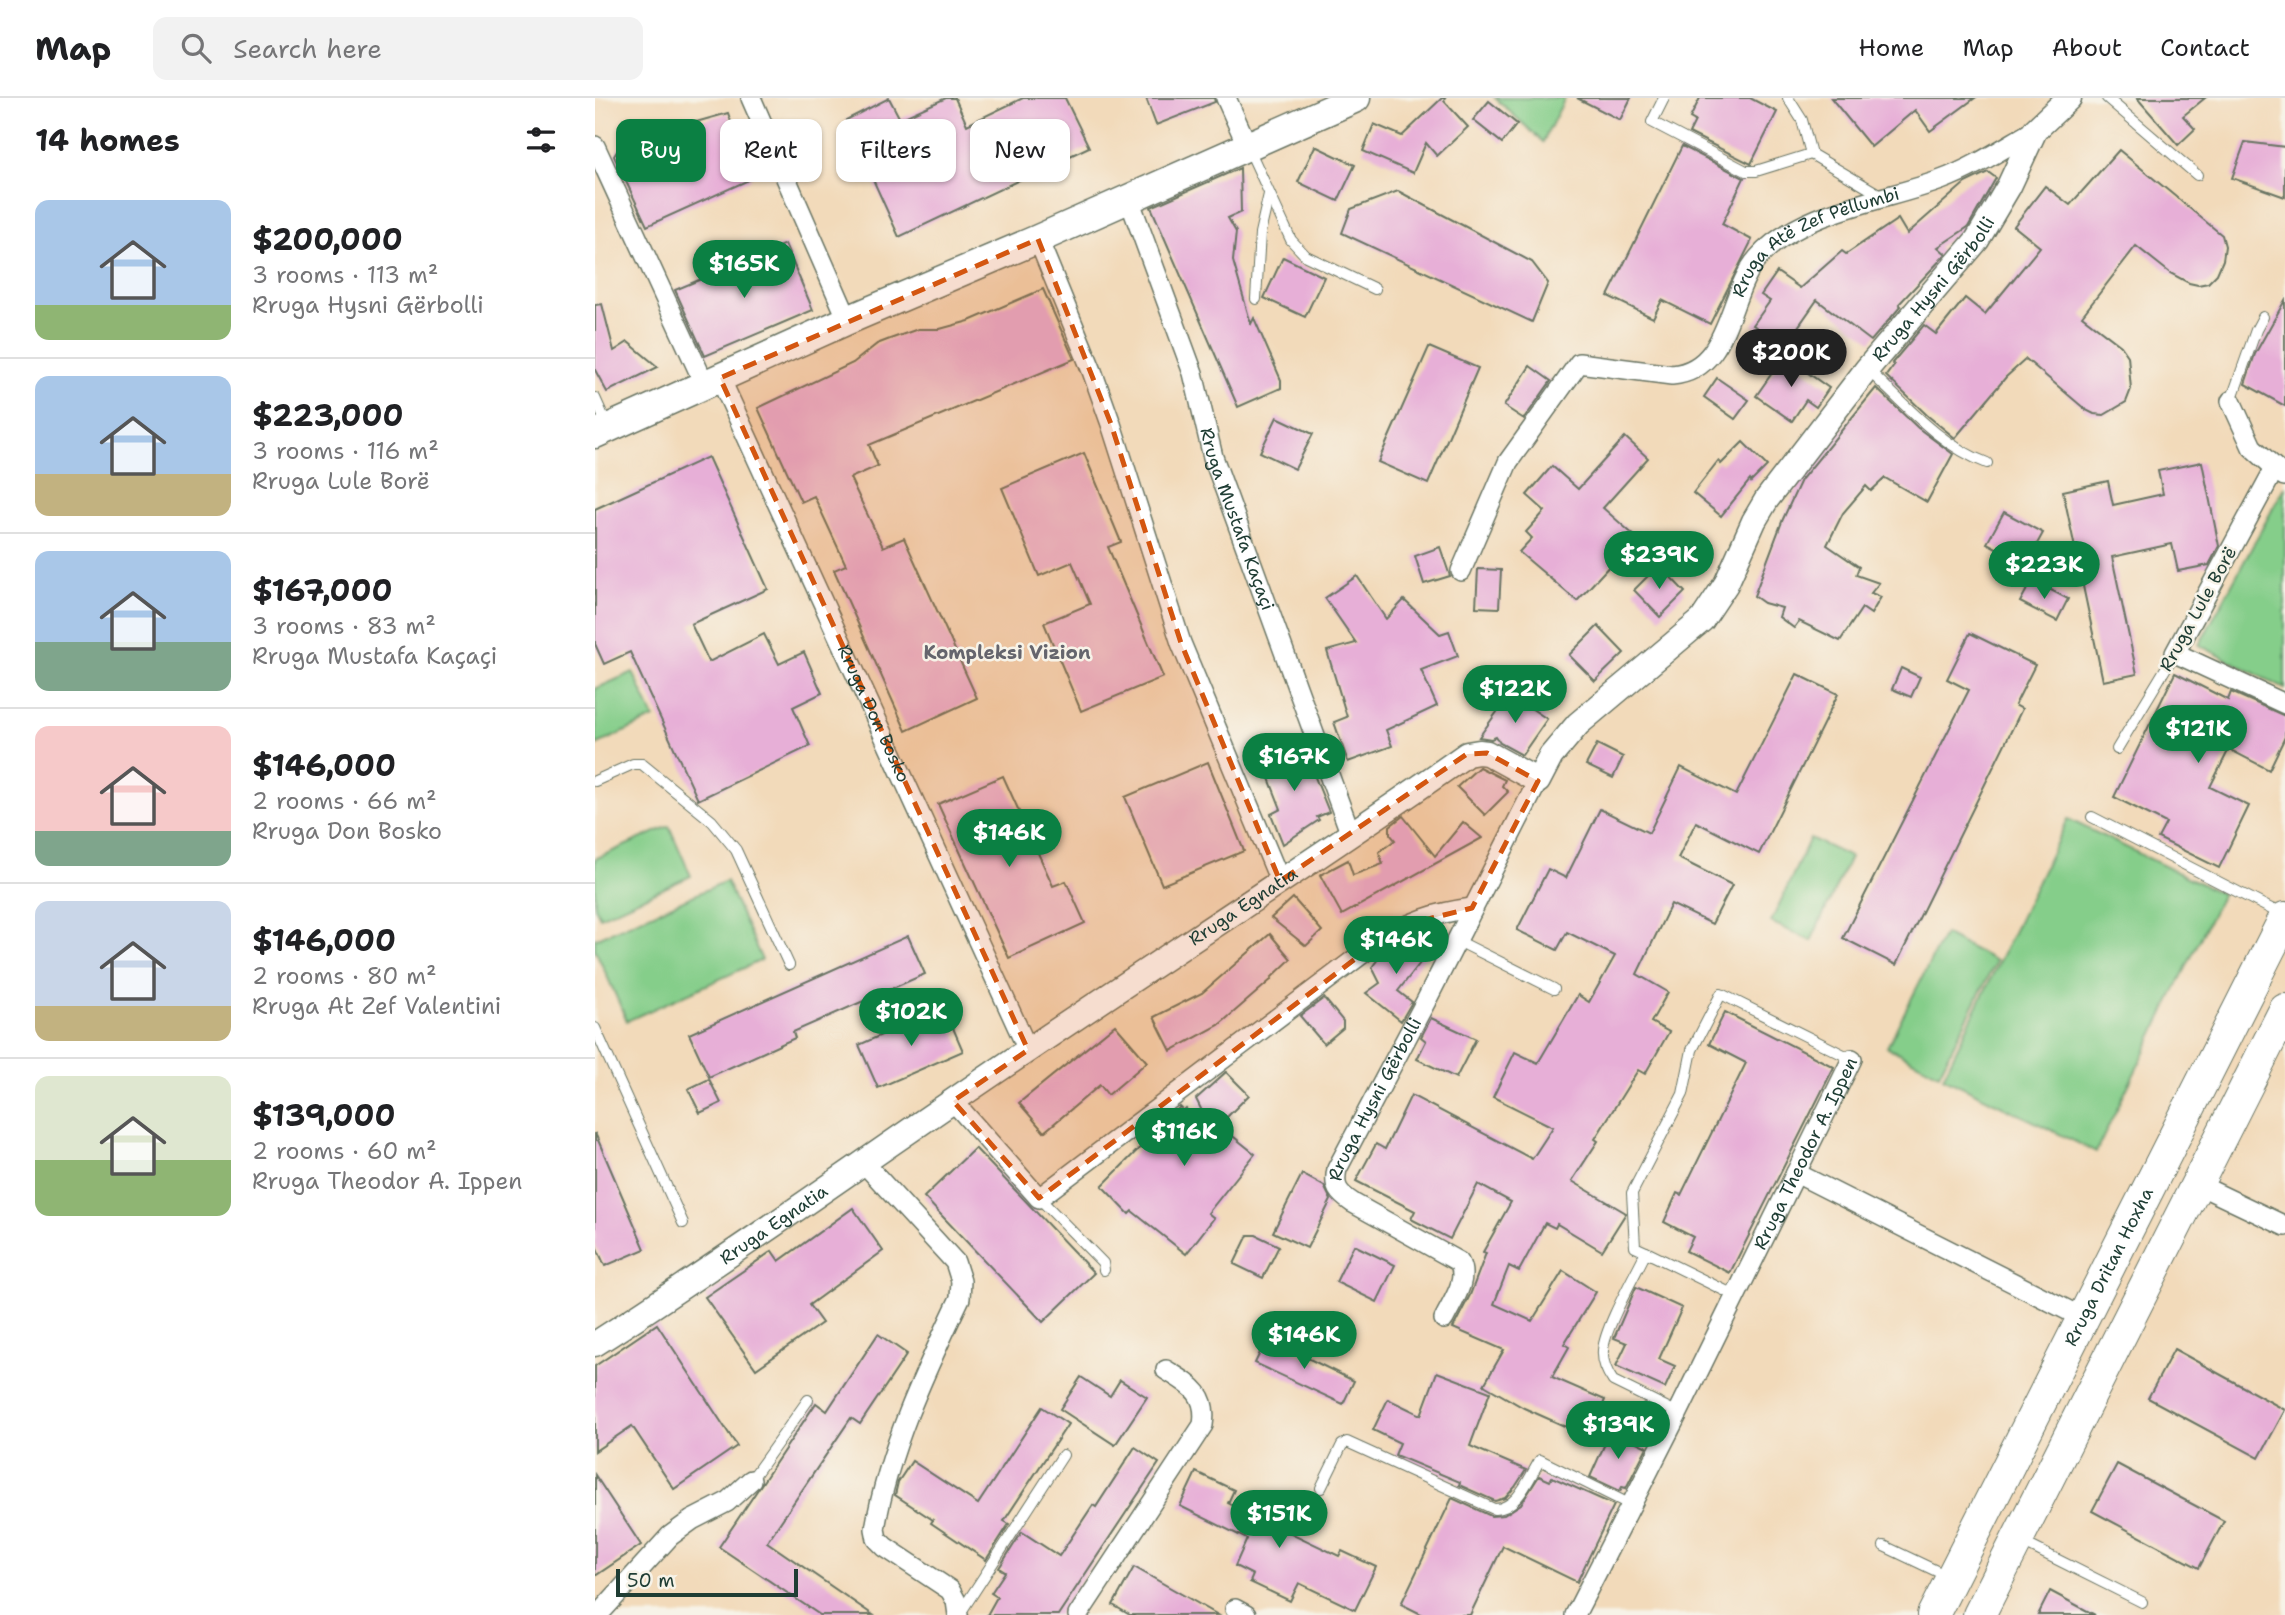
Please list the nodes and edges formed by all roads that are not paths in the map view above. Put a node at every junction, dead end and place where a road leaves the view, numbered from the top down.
1 (751, 98) edge
2 (1226, 98) edge
3 (1356, 98) edge
4 (1664, 98) edge
5 (1788, 98) edge
6 (2069, 98) edge
7 (2107, 98) edge
8 (2035, 130) junction
9 (595, 146) edge
10 (1248, 146) junction
11 (1811, 154) junction
12 (2197, 175) dead end
13 (1269, 194) junction
14 (1885, 197) junction
15 (1129, 199) junction
16 (1038, 239) junction
17 (1375, 289) dead end
18 (1256, 299) dead end
19 (2263, 317) dead end
20 (848, 320) junction
21 (1867, 369) junction
22 (712, 381) junction
23 (595, 398) edge
24 (2231, 401) joint
25 (602, 431) edge
26 (1987, 463) dead end
27 (2280, 472) edge
28 (1461, 571) dead end
29 (2175, 653) junction
30 (2285, 705) edge
31 (2117, 749) dead end
32 (595, 781) edge
33 (1538, 781) junction
34 (2092, 817) dead end
35 (1351, 835) junction
36 (1280, 881) junction
37 (1472, 908) junction
38 (2285, 917) edge
39 (1456, 940) junction
40 (789, 965) dead end
41 (1554, 989) dead end
42 (2283, 1020) edge
43 (595, 1028) edge
44 (1028, 1050) junction
45 (1852, 1059) joint
46 (953, 1101) junction
47 (865, 1164) junction
48 (1796, 1173) junction
49 (2197, 1184) junction
50 (1039, 1198) junction
51 (683, 1223) dead end
52 (2285, 1226) edge
53 (1646, 1252) junction
54 (1104, 1270) dead end
55 (1735, 1296) junction
56 (2083, 1318) junction
57 (1444, 1319) dead end
58 (595, 1344) edge
59 (1166, 1370) dead end
60 (808, 1400) dead end
61 (1678, 1413) junction
62 (1063, 1455) dead end
63 (751, 1480) joint
64 (1321, 1488) dead end
65 (1632, 1504) junction
66 (2017, 1540) junction
67 (1884, 1546) dead end
68 (1951, 1578) junction
69 (2142, 1602) dead end
70 (598, 1615) edge
71 (959, 1615) edge
72 (1078, 1615) edge
73 (1575, 1615) edge
74 (1933, 1615) edge
75 (1979, 1615) edge

1 - 20 street
2 - 10 street
3 - 10 main road
4 - 11 lane
5 - 11 lane
6 - 8 street, Rruga Hysni Gërbolli
7 - 12 lane
8 - 14 street, Rruga Atë Zef Pëllumbi
8 - 21 street, Rruga Hysni Gërbolli
9 - 22 street, Rruga Don Bosko
10 - 13 lane
10 - 15 main road
11 - 14 lane
13 - 17 lane
13 - 18 lane
14 - 28 street, Rruga Atë Zef Pëllumbi
15 - 16 main road
15 - 35 street, Rruga Mustafa Kaçaçi
16 - 20 main road
16 - 36 street
19 - 24 lane
20 - 22 main road
21 - 26 lane
21 - 33 street, Rruga Hysni Gërbolli
22 - 25 main road
22 - 44 street, Rruga Don Bosko
23 - 25 lane
24 - 27 street
27 - 29 street, Rruga Lule Borë
29 - 30 street
29 - 31 lane, Rruga Lule Borë
32 - 40 lane
33 - 35 street, Rruga Egnatia
33 - 37 street, Rruga Hysni Gërbolli
34 - 38 lane
35 - 36 street, Rruga Egnatia
36 - 44 street, Rruga Egnatia
37 - 39 street, Rruga Hysni Gërbolli
37 - 50 street
38 - 56 main road, Rruga Dritan Hoxha
39 - 41 lane
39 - 57 street, Rruga Hysni Gërbolli
42 - 49 main road
43 - 51 lane
44 - 46 street, Rruga Egnatia
45 - 48 street, Rruga Theodor A. Ippen
45 - 53 lane, Rruga Theodor A. Ippen
46 - 47 street, Rruga Egnatia
46 - 50 street
47 - 58 street, Rruga Egnatia
47 - 71 street
48 - 55 street, Rruga Theodor A. Ippen
48 - 56 street
49 - 52 street
49 - 66 main road
50 - 54 lane
53 - 55 lane
53 - 61 lane
55 - 61 street, Rruga Theodor A. Ippen
56 - 68 main road, Rruga Dritan Hoxha
59 - 72 street
60 - 63 lane
61 - 65 street, Rruga Theodor A. Ippen
62 - 71 lane
63 - 70 street
64 - 65 lane
65 - 73 street, Rruga Theodor A. Ippen
66 - 69 lane
66 - 75 main road
67 - 68 lane
68 - 74 main road, Rruga Dritan Hoxha

